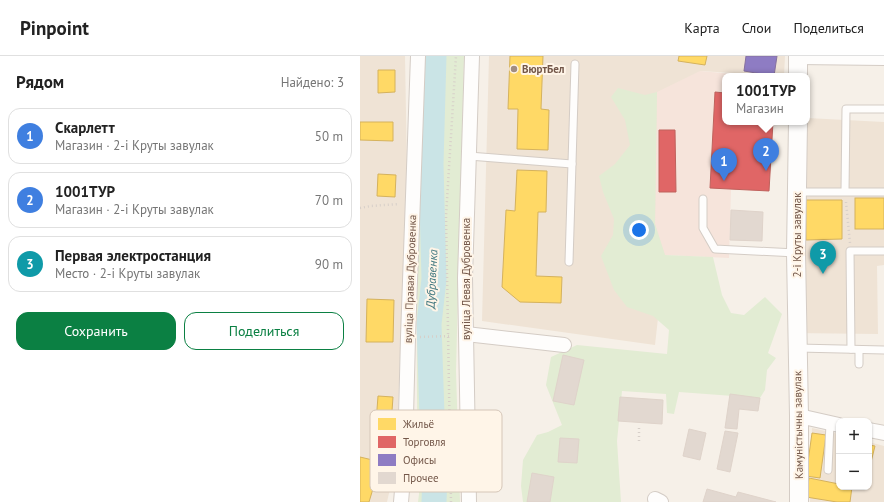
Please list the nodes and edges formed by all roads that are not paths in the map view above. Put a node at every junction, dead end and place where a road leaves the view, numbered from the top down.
1 (418, 56) edge
2 (472, 56) edge
3 (798, 57) edge
4 (884, 58) edge
5 (575, 64) dead end
6 (798, 73) edge
7 (884, 109) edge
8 (798, 125) edge
9 (469, 156) junction
10 (572, 164) junction
11 (845, 191) junction
12 (797, 192) junction
13 (884, 192) edge
14 (703, 199) dead end
15 (884, 251) edge
16 (796, 253) junction
17 (569, 262) dead end
18 (466, 334) junction
19 (564, 345) dead end
20 (797, 348) junction
21 (851, 349) junction
22 (859, 350) junction
23 (884, 350) edge
24 (859, 364) dead end
25 (406, 410) edge
26 (467, 410) edge
27 (799, 416) junction
28 (835, 424) edge
29 (872, 430) edge
30 (884, 432) edge
31 (828, 470) dead end
32 (402, 492) edge
33 (469, 492) edge
34 (401, 502) edge
35 (469, 502) edge
36 (799, 502) edge

1 - 25 street, вуліца Правая Дубровенка
2 - 9 street, вуліца Левая Дубровенка
3 - 4 street
3 - 6 street
5 - 10 lane
7 - 11 lane
8 - 12 street, 2-і Круты завулак
9 - 10 lane
9 - 18 street, вуліца Левая Дубровенка
10 - 17 lane
11 - 12 lane
11 - 13 lane
12 - 16 street, 2-і Круты завулак
14 - 16 lane
15 - 21 lane
16 - 20 street, 2-і Круты завулак
18 - 19 street
18 - 26 street, вуліца Левая Дубровенка
20 - 21 lane
20 - 27 street, Камуністычны завулак
21 - 22 lane
22 - 23 lane
22 - 24 lane
27 - 28 street
27 - 36 street, Камуністычны завулак
28 - 31 lane
29 - 30 street
32 - 34 street, вуліца Правая Дубровенка
33 - 35 street, вуліца Левая Дубровенка

